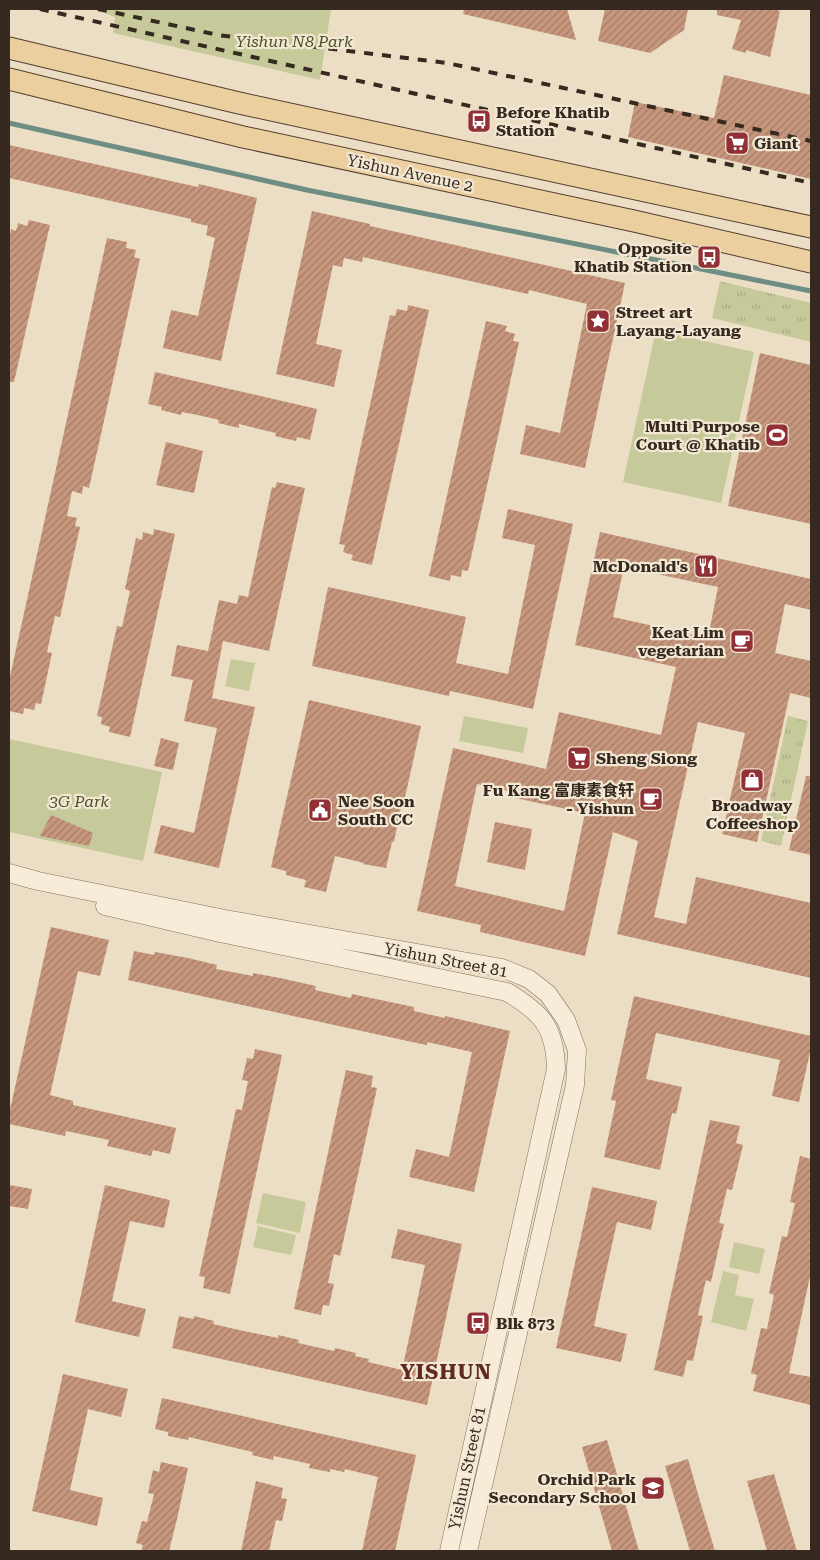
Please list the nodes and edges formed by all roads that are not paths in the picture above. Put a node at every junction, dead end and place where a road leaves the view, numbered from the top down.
1 (9, 48) edge
2 (9, 79) edge
3 (300, 116) junction
4 (292, 147) junction
5 (811, 227) edge
6 (811, 262) edge
7 (9, 873) edge
8 (9, 884) edge
9 (449, 1551) edge
10 (468, 1551) edge

1 - 3 main road, Yishun Avenue 2
2 - 4 main road, Yishun Avenue 2
3 - 4 main road
3 - 5 main road, Yishun Avenue 2
4 - 6 main road, Yishun Avenue 2
7 - 10 street, Yishun Street 81
8 - 9 street, Yishun Street 81

